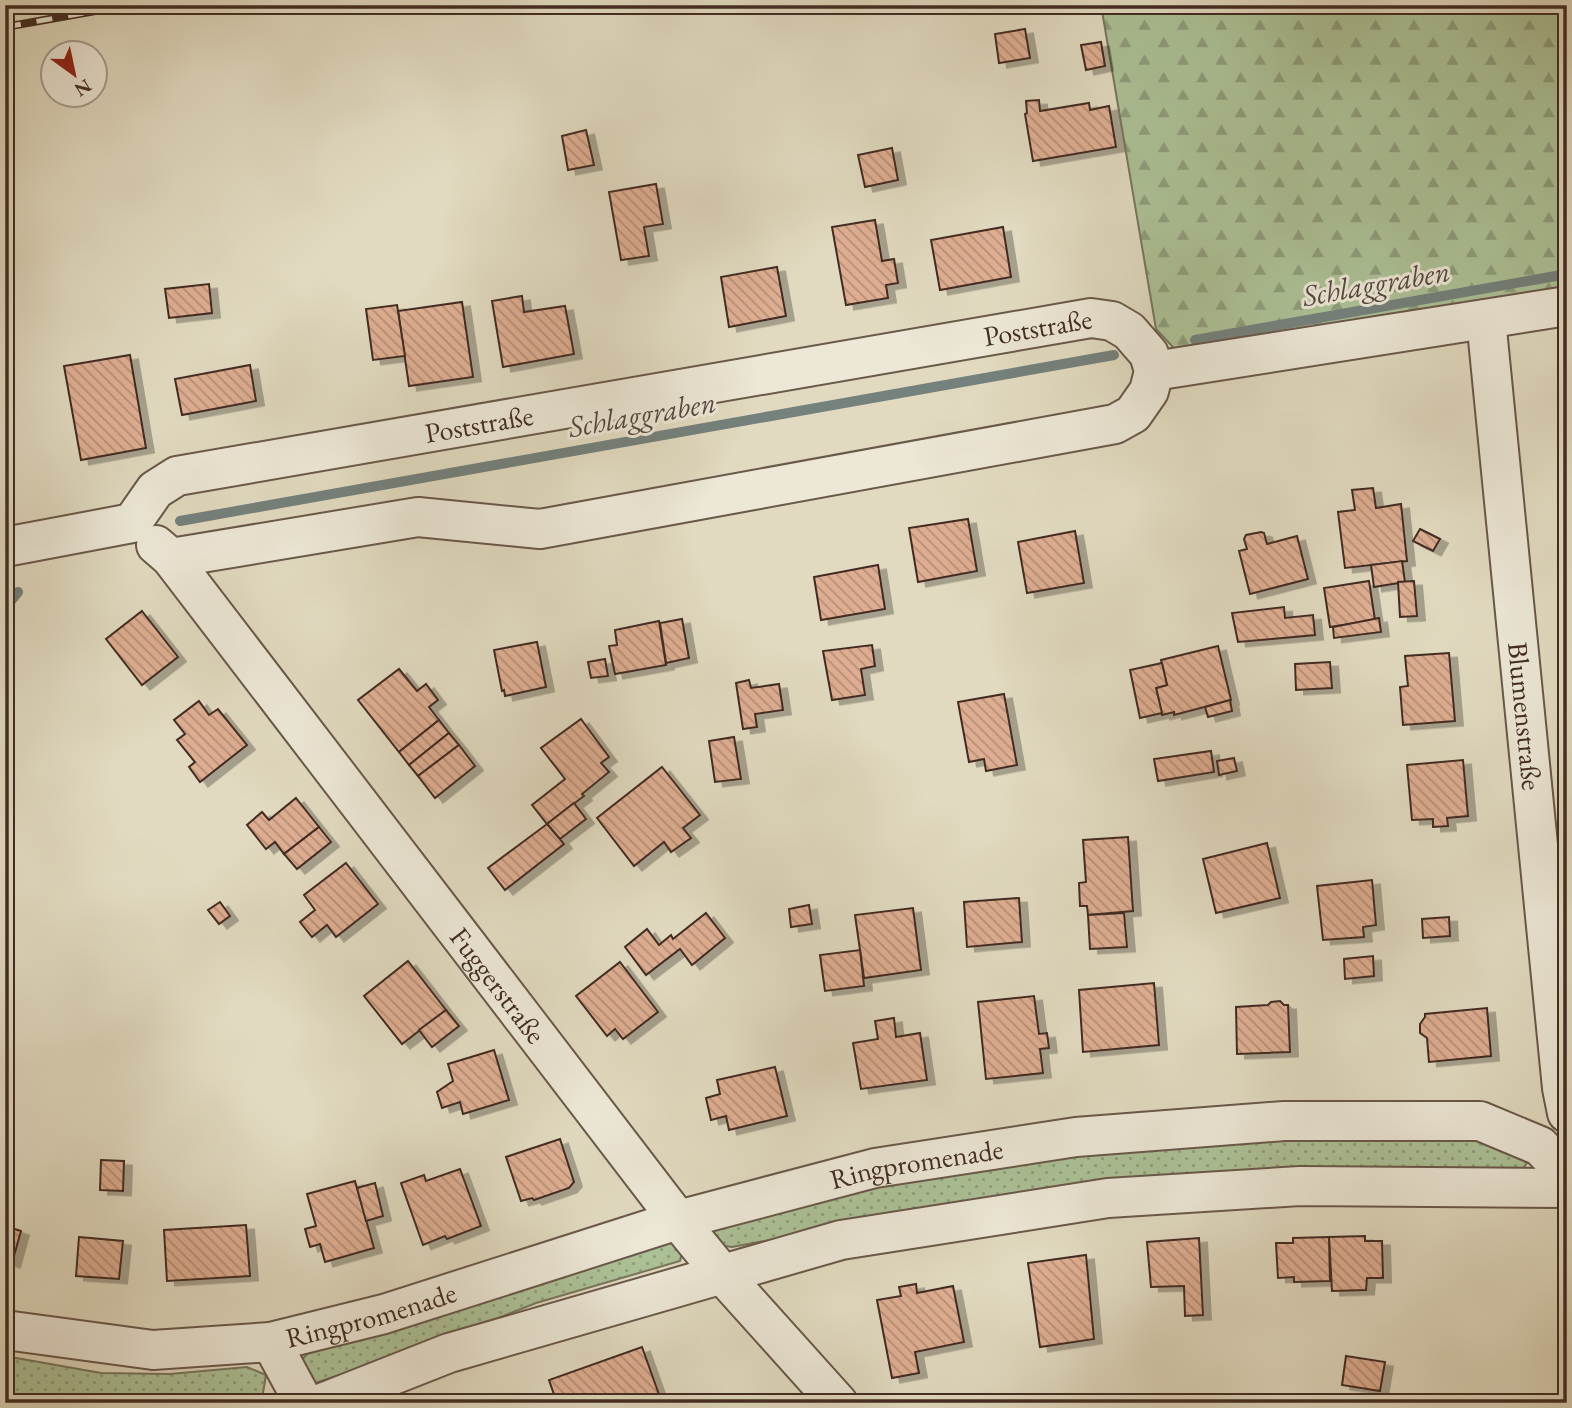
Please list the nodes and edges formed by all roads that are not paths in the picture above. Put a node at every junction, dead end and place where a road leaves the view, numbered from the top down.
1 (1567, 306) edge
2 (1488, 334) junction
3 (1154, 370) junction
4 (132, 523) junction
5 (5, 547) edge
6 (171, 558) junction
7 (1567, 1113) edge
8 (1567, 1174) edge
9 (1567, 1188) edge
10 (678, 1220) junction
11 (723, 1275) junction
12 (5, 1330) edge
13 (271, 1342) junction
14 (304, 1403) edge
15 (323, 1403) edge
16 (838, 1403) edge

1 - 2 street
2 - 3 street
2 - 7 street, Blumenstraße
3 - 4 street, Poststraße
3 - 6 street
4 - 5 street
4 - 6 street
6 - 10 street, Fuggerstraße
8 - 10 street, Ringpromenade
9 - 11 street, Ringpromenade
10 - 11 street, Fuggerstraße
10 - 13 street, Ringpromenade
11 - 15 street, Ringpromenade
11 - 16 street, Fuggerstraße
12 - 13 street, Ringpromenade
13 - 14 street, Ringpromenade

